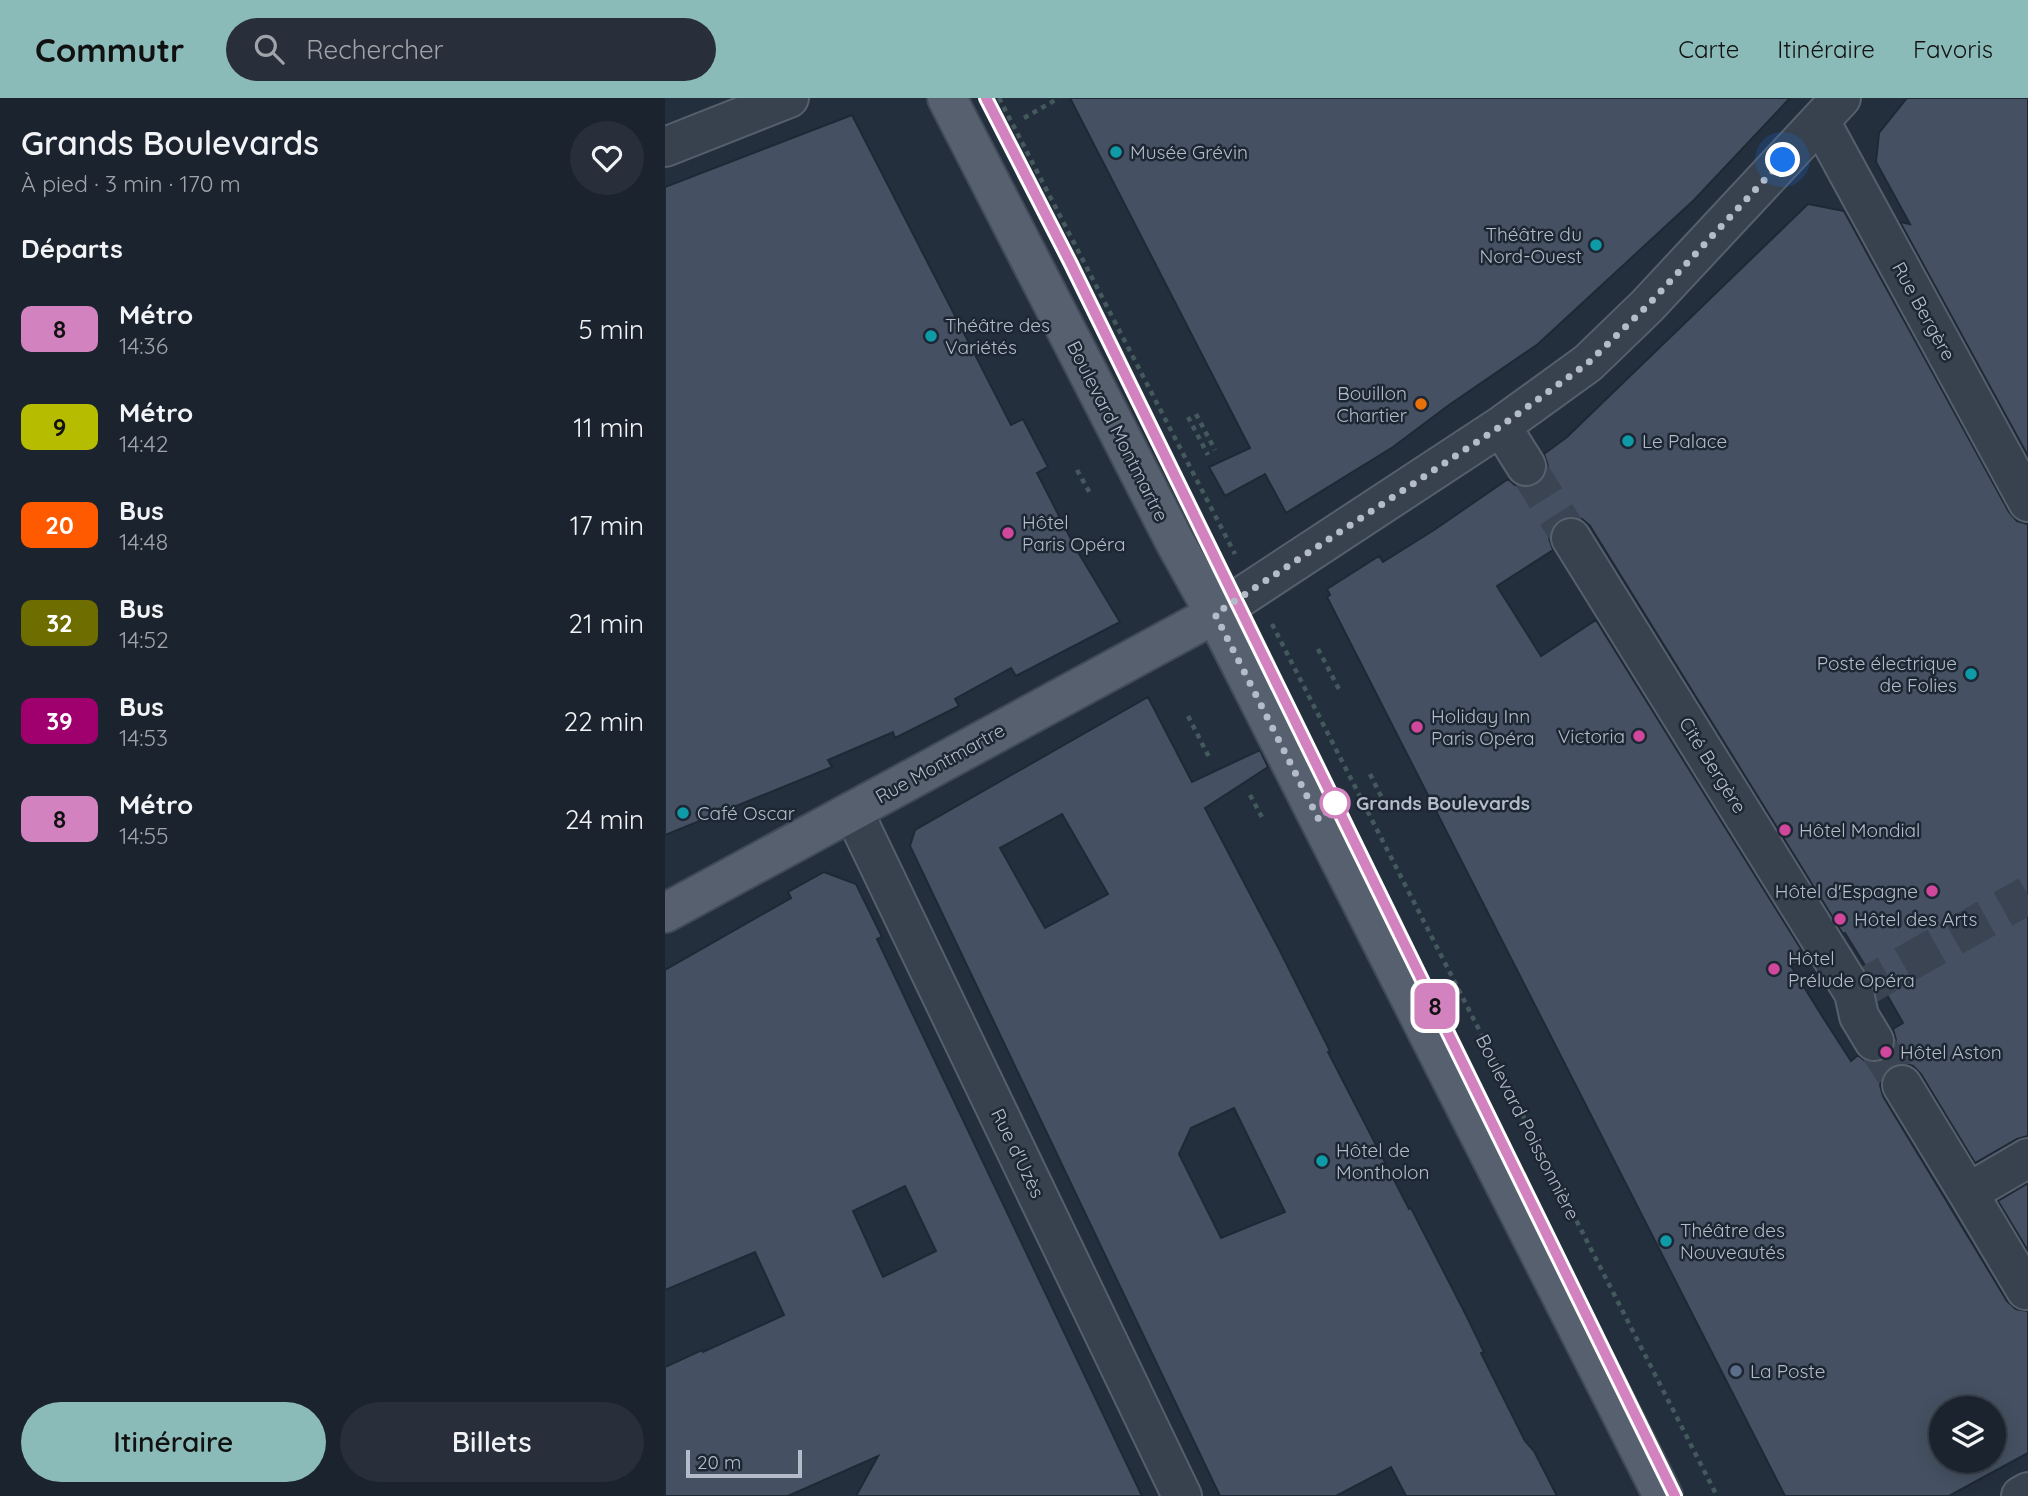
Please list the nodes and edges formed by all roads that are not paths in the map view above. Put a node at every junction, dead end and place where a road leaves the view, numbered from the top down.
1 (789, 98) edge
2 (947, 98) edge
3 (1830, 109) edge
4 (665, 147) edge
5 (1501, 426) junction
6 (1526, 466) tunnel mouth
7 (2028, 502) edge
8 (1571, 538) tunnel mouth
9 (1215, 614) junction
10 (853, 811) junction
11 (665, 913) edge
12 (1874, 1041) tunnel mouth
13 (1902, 1085) tunnel mouth
14 (2028, 1158) edge
15 (1968, 1193) junction
16 (2025, 1290) dead end
17 (2028, 1492) edge
18 (1182, 1496) edge
19 (1663, 1496) edge
20 (2021, 1496) edge

1 - 4 street
2 - 9 main road, Boulevard Montmartre
3 - 5 street
3 - 7 street, Rue Bergère
5 - 6 street
5 - 9 street
8 - 12 street, Cité Bergère
9 - 10 main road, Rue Montmartre
9 - 19 main road
10 - 11 main road, Rue Montmartre
10 - 18 street, Rue d'Uzès
13 - 15 street
14 - 15 street
15 - 16 street
17 - 20 street

